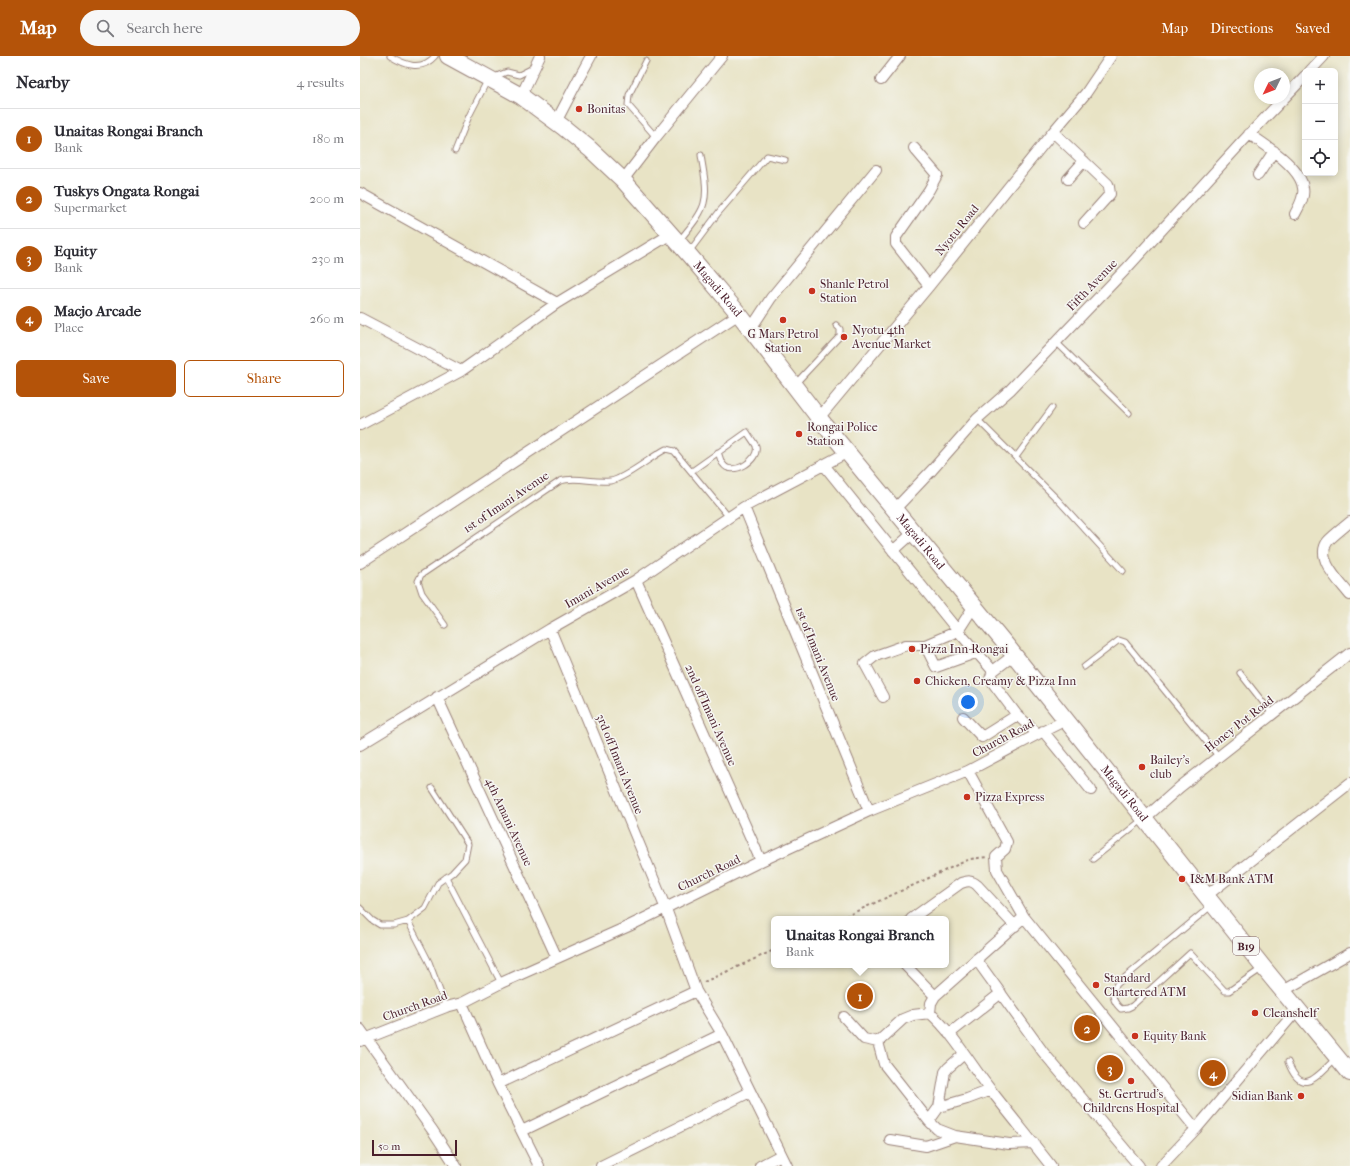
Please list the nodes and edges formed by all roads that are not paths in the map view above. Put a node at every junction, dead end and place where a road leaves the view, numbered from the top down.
1 (390, 56) edge
2 (446, 56) edge
3 (540, 56) edge
4 (591, 56) edge
5 (722, 56) edge
6 (900, 56) edge
7 (1111, 56) edge
8 (1324, 56) edge
9 (646, 61) dead end
10 (533, 68) junction
11 (1313, 68) edge
12 (490, 79) junction
13 (1302, 79) edge
14 (881, 80) dead end
15 (521, 96) junction
16 (556, 122) junction
17 (1053, 132) junction
18 (1250, 134) junction
19 (656, 136) junction
20 (914, 148) dead end
21 (455, 151) dead end
22 (1274, 151) junction
23 (701, 155) dead end
24 (785, 160) dead end
25 (1084, 161) junction
26 (876, 170) dead end
27 (1258, 175) dead end
28 (1068, 179) dead end
29 (624, 180) junction
30 (360, 193) edge
31 (1295, 214) dead end
32 (1084, 223) dead end
33 (679, 243) junction
34 (928, 286) junction
35 (557, 303) junction
36 (739, 314) junction
37 (360, 318) edge
38 (836, 325) dead end
39 (750, 330) junction
40 (1056, 342) junction
41 (461, 371) junction
42 (794, 385) junction
43 (1052, 408) dead end
44 (1129, 413) dead end
45 (819, 418) junction
46 (977, 419) junction
47 (360, 425) edge
48 (718, 452) junction
49 (848, 452) junction
50 (1016, 457) junction
51 (824, 465) junction
52 (692, 471) junction
53 (744, 507) junction
54 (895, 508) junction
55 (728, 516) junction
56 (1350, 522) edge
57 (914, 532) junction
58 (894, 551) junction
59 (360, 563) edge
60 (1123, 571) dead end
61 (636, 580) junction
62 (1350, 595) edge
63 (974, 606) junction
64 (445, 624) dead end
65 (550, 629) junction
66 (958, 631) junction
67 (925, 645) junction
68 (978, 652) junction
69 (1350, 652) edge
70 (1014, 655) junction
71 (1084, 667) dead end
72 (993, 671) junction
73 (1240, 673) dead end
74 (437, 697) junction
75 (883, 697) dead end
76 (1273, 714) junction
77 (1017, 715) junction
78 (963, 717) dead end
79 (1066, 720) junction
80 (1040, 732) junction
81 (360, 745) edge
82 (1219, 757) junction
83 (968, 771) junction
84 (1350, 783) edge
85 (432, 788) dead end
86 (1091, 790) dead end
87 (869, 812) junction
88 (1145, 818) junction
89 (1093, 859) dead end
90 (761, 861) junction
91 (446, 877) junction
92 (1210, 900) junction
93 (360, 908) edge
94 (666, 909) junction
95 (915, 916) edge
96 (1024, 918) junction
97 (408, 921) junction
98 (1015, 926) junction
99 (1350, 953) edge
100 (558, 958) junction
101 (976, 959) junction
102 (1263, 967) junction
103 (908, 968) edge
104 (501, 983) junction
105 (696, 989) junction
106 (1283, 991) junction
107 (1001, 993) junction
108 (935, 996) junction
109 (462, 1003) junction
110 (446, 1007) junction
111 (1298, 1010) junction
112 (930, 1013) junction
113 (844, 1017) dead end
114 (360, 1029) edge
115 (722, 1034) junction
116 (949, 1034) junction
117 (364, 1040) edge
118 (878, 1042) junction
119 (964, 1054) junction
120 (1337, 1058) junction
121 (1288, 1062) dead end
122 (1350, 1073) edge
123 (498, 1084) junction
124 (991, 1090) junction
125 (750, 1092) junction
126 (939, 1107) junction
127 (929, 1121) junction
128 (1196, 1129) junction
129 (521, 1130) junction
130 (956, 1136) junction
131 (890, 1140) dead end
132 (1034, 1143) junction
133 (781, 1155) junction
134 (456, 1166) edge
135 (539, 1166) edge
136 (601, 1166) edge
137 (760, 1166) edge
138 (787, 1166) edge
139 (1051, 1166) edge
140 (1139, 1166) edge
141 (1161, 1166) edge

1 - 2 lane
2 - 12 highway, Magadi Road / B19
3 - 10 street
4 - 16 street
5 - 19 street
6 - 14 street
7 - 17 street, Nyotu Road
8 - 11 street
9 - 19 lane
10 - 12 lane
10 - 15 street
12 - 15 highway, Magadi Road / B19
12 - 21 lane
13 - 18 street, Fifth Avenue
15 - 16 highway, Magadi Road / B19
16 - 29 highway, Magadi Road / B19
17 - 25 street
17 - 34 street, Nyotu Road
18 - 22 street
18 - 40 street, Fifth Avenue
19 - 29 street
20 - 34 street
22 - 27 street
22 - 31 street
23 - 33 lane
24 - 33 lane
25 - 28 street
25 - 32 street
26 - 39 street
29 - 33 highway, Magadi Road / B19
30 - 35 street
33 - 35 street
33 - 36 highway, Magadi Road / B19
34 - 45 street, Nyotu Road
35 - 41 street
36 - 39 highway, Magadi Road / B19
36 - 59 street
37 - 41 street
38 - 42 lane
39 - 42 highway, Magadi Road / B19
40 - 44 lane
40 - 46 street, Fifth Avenue
41 - 47 street
42 - 45 highway, Magadi Road / B19
43 - 50 lane
45 - 49 highway, Magadi Road / B19
46 - 50 lane
46 - 54 street, Fifth Avenue
48 - 48 lane
48 - 52 lane
49 - 51 street, Imani Avenue
49 - 54 highway, Magadi Road / B19
50 - 60 lane
51 - 53 street, Imani Avenue
51 - 58 street
52 - 55 lane, 1st of Imani Avenue
52 - 64 lane, 1st of Imani Avenue
53 - 55 street, Imani Avenue
53 - 87 street, 1st of Imani Avenue
54 - 57 highway, Magadi Road / B19
55 - 61 street, Imani Avenue
56 - 62 street
57 - 58 street
57 - 63 highway, Magadi Road / B19
58 - 66 street
61 - 65 street, Imani Avenue
61 - 90 street, 2nd off Imani Avenue
63 - 66 street
63 - 70 highway, Magadi Road / B19
65 - 74 street, Imani Avenue
65 - 94 street, 3rd off Imani Avenue
66 - 67 street
66 - 68 street
67 - 68 street
67 - 75 street
68 - 72 street
69 - 76 street, Honey Pot Road
70 - 72 street
70 - 79 highway, Magadi Road / B19
71 - 82 lane
72 - 77 street
73 - 76 lane
74 - 81 street, Imani Avenue
74 - 100 street, 4th Amani Avenue
76 - 82 street, Honey Pot Road
77 - 78 street
77 - 80 street
79 - 80 street, Church Road
79 - 88 highway, Magadi Road / B19
80 - 83 street, Church Road
80 - 86 street
82 - 88 street, Honey Pot Road
83 - 87 street, Church Road
83 - 96 street
84 - 92 street
85 - 91 lane
87 - 90 street, Church Road
88 - 89 lane
88 - 92 highway, Magadi Road / B19
90 - 94 street, Church Road
91 - 97 lane
91 - 104 lane
92 - 102 highway, Magadi Road / B19
92 - 102 lane
93 - 97 lane
94 - 100 street, Church Road
94 - 105 street, 3rd off Imani Avenue
95 - 98 street
96 - 98 street
96 - 128 street
97 - 110 lane
98 - 101 street
99 - 106 street
100 - 104 street, Church Road
101 - 107 street
101 - 108 street
102 - 106 highway, Magadi Road / B19
103 - 108 street
104 - 109 street, Church Road
105 - 115 street, 3rd off Imani Avenue
105 - 123 street
106 - 111 highway, Magadi Road / B19
107 - 116 street
107 - 140 street
108 - 112 street
109 - 110 street, Church Road
109 - 123 street
110 - 117 street, Church Road
111 - 120 highway, Magadi Road / B19
111 - 128 street
112 - 116 street
112 - 118 street
113 - 118 street
114 - 117 street
115 - 125 street, 3rd off Imani Avenue
115 - 129 street
116 - 119 street
117 - 134 street
118 - 127 street
119 - 124 street
119 - 126 street
120 - 121 lane
120 - 122 highway, Magadi Road / B19
123 - 129 street
124 - 126 street
124 - 132 street
125 - 133 street, 3rd off Imani Avenue
125 - 136 street
126 - 127 street
127 - 130 street
128 - 141 street
129 - 135 street
130 - 131 street
130 - 132 street
132 - 139 street
133 - 137 street
133 - 138 street, 3rd off Imani Avenue

